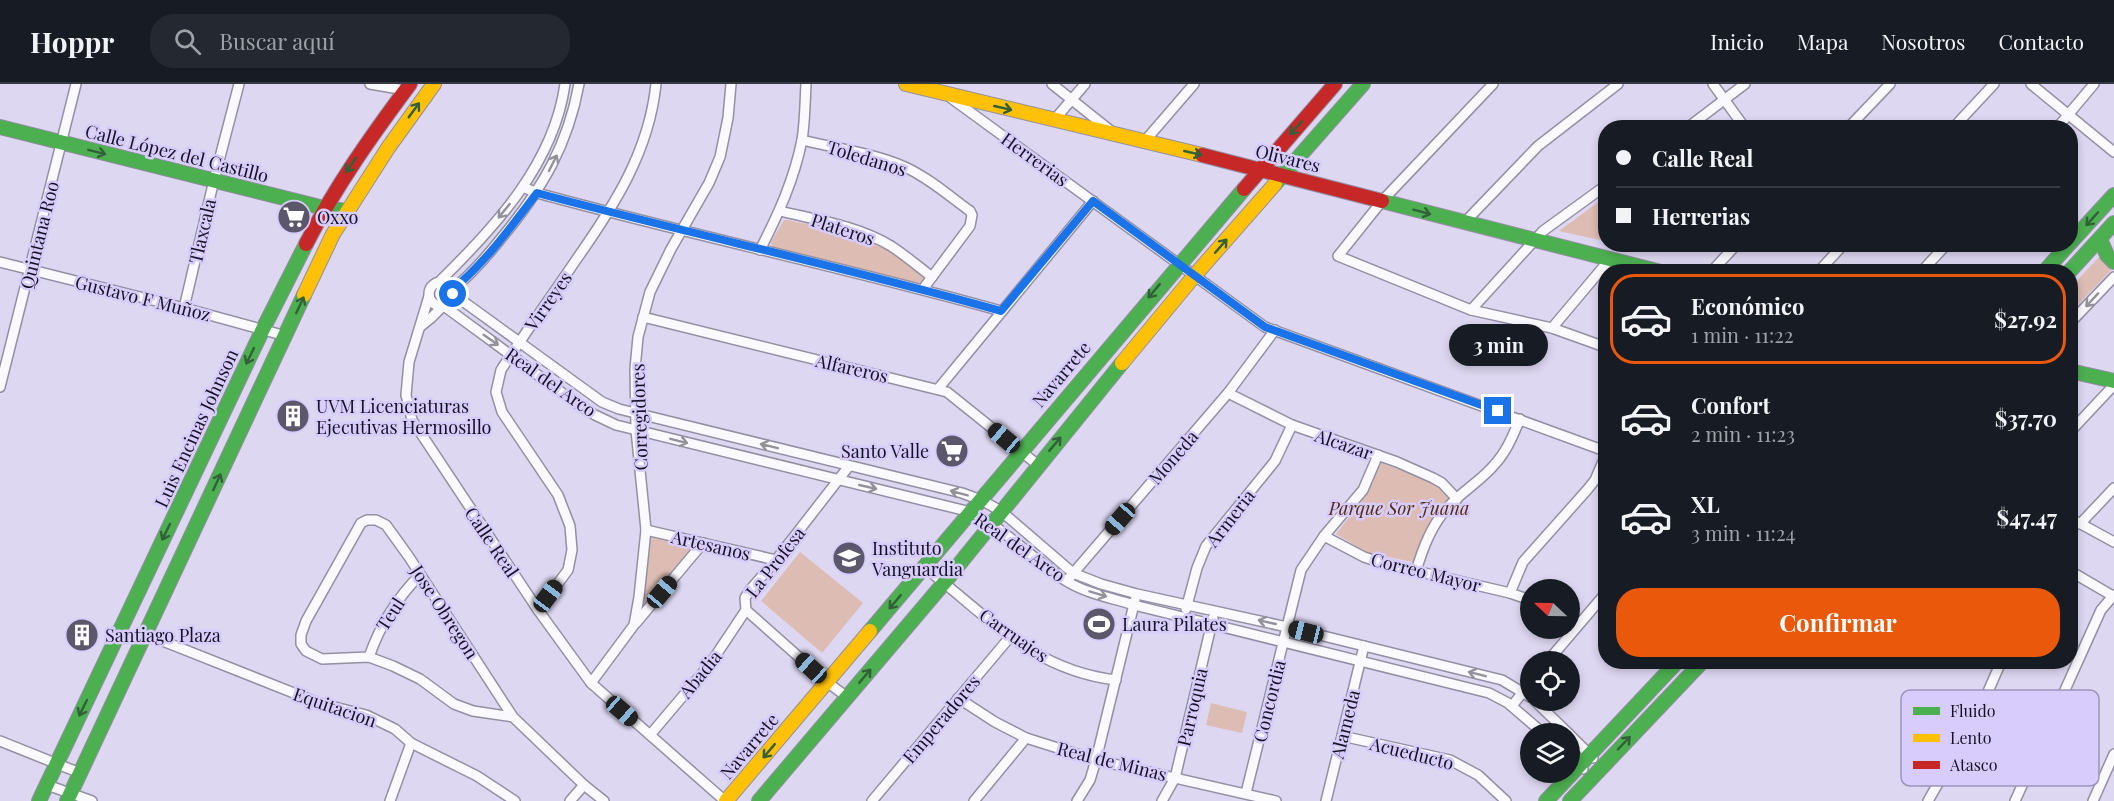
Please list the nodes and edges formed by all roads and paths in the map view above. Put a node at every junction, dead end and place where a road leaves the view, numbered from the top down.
1 (76, 84) edge
2 (239, 84) edge
3 (370, 84) edge
4 (434, 84) edge
5 (565, 84) edge
6 (579, 84) edge
7 (656, 84) edge
8 (731, 84) edge
9 (806, 84) edge
10 (906, 84) edge
11 (1052, 84) edge
12 (1085, 84) edge
13 (1194, 84) edge
14 (1335, 84) edge
15 (1363, 84) edge
16 (1493, 84) edge
17 (1618, 84) edge
18 (1713, 84) edge
19 (1744, 84) edge
20 (1890, 84) edge
21 (1994, 84) edge
22 (2031, 84) edge
23 (2094, 84) edge
24 (407, 86) edge
25 (948, 95) junction
26 (1072, 99) junction
27 (1725, 100) junction
28 (2068, 115) junction
29 (1055, 119) junction
30 (1698, 120) edge
31 (1739, 120) edge
32 (1856, 120) edge
33 (1960, 120) edge
34 (2064, 120) edge
35 (2074, 120) edge
36 (2078, 123) edge
37 (0, 127) edge
38 (1117, 135) junction
39 (371, 136) junction
40 (802, 140) junction
41 (1144, 142) junction
42 (62, 143) junction
43 (388, 148) junction
44 (2114, 152) edge
45 (1260, 169) junction
46 (1284, 174) junction
47 (214, 180) junction
48 (523, 187) junction
49 (1598, 191) edge
50 (537, 193) junction
51 (2114, 195) edge
52 (1093, 201) junction
53 (1382, 201) junction
54 (324, 208) junction
55 (780, 210) junction
56 (346, 211) junction
57 (609, 212) junction
58 (1464, 223) junction
59 (2114, 223) edge
60 (681, 231) junction
61 (2078, 234) edge
62 (1535, 239) junction
63 (2100, 239) junction
64 (760, 250) junction
65 (1730, 252) edge
66 (1837, 252) edge
67 (1940, 252) edge
68 (2062, 252) edge
69 (1610, 259) junction
70 (0, 262) edge
71 (1178, 262) junction
72 (2114, 262) edge
73 (1606, 264) edge
74 (1630, 264) edge
75 (1718, 264) edge
76 (1825, 264) edge
77 (1928, 264) edge
78 (2051, 264) edge
79 (2077, 264) edge
80 (30, 270) junction
81 (1598, 273) edge
82 (1195, 275) junction
83 (932, 277) junction
84 (2114, 277) edge
85 (439, 282) junction
86 (923, 289) junction
87 (453, 292) junction
88 (429, 296) junction
89 (443, 306) junction
90 (184, 308) junction
91 (1472, 310) junction
92 (1001, 311) junction
93 (2078, 315) edge
94 (643, 317) junction
95 (421, 326) junction
96 (1552, 328) junction
97 (263, 329) junction
98 (1275, 330) junction
99 (286, 336) junction
100 (519, 343) junction
101 (1598, 344) edge
102 (511, 354) junction
103 (2078, 373) edge
104 (2114, 383) edge
105 (0, 387) edge
106 (938, 389) junction
107 (1228, 393) junction
108 (636, 414) junction
109 (1520, 419) junction
110 (2078, 423) edge
111 (1292, 425) junction
112 (636, 430) junction
113 (1598, 448) edge
114 (1021, 451) junction
115 (1378, 456) junction
116 (1038, 465) junction
117 (849, 466) junction
118 (1598, 472) edge
119 (840, 481) junction
120 (932, 486) junction
121 (2114, 488) edge
122 (1457, 499) junction
123 (981, 500) junction
124 (930, 501) junction
125 (1001, 511) junction
126 (971, 512) junction
127 (991, 522) junction
128 (2080, 524) joint
129 (646, 530) junction
130 (1324, 536) junction
131 (2114, 542) edge
132 (703, 543) junction
133 (776, 560) junction
134 (924, 567) junction
135 (1416, 572) junction
136 (1073, 573) junction
137 (420, 575) junction
138 (2078, 575) edge
139 (1067, 581) junction
140 (944, 583) junction
141 (1510, 593) junction
142 (1137, 594) junction
143 (2114, 595) edge
144 (137, 596) junction
145 (1520, 596) edge
146 (1598, 601) edge
147 (1134, 604) junction
148 (1188, 604) junction
149 (538, 610) junction
150 (746, 610) junction
151 (1214, 610) junction
152 (1184, 617) junction
153 (1580, 620) edge
154 (1212, 624) junction
155 (634, 625) junction
156 (1287, 627) junction
157 (145, 634) junction
158 (1010, 637) junction
159 (1284, 641) junction
160 (1364, 646) junction
161 (369, 657) junction
162 (1360, 661) junction
163 (2078, 662) edge
164 (1670, 669) edge
165 (1695, 669) edge
166 (1998, 669) edge
167 (2075, 669) edge
168 (1116, 680) junction
169 (827, 682) junction
170 (591, 683) junction
171 (1988, 690) edge
172 (2066, 690) edge
173 (1520, 691) edge
174 (847, 698) junction
175 (958, 698) junction
176 (1520, 700) edge
177 (1512, 706) junction
178 (1545, 711) edge
179 (513, 717) junction
180 (1531, 723) edge
181 (1558, 723) edge
182 (650, 735) junction
183 (1342, 736) junction
184 (1026, 738) junction
185 (0, 741) edge
186 (411, 743) junction
187 (1580, 744) edge
188 (1590, 754) junction
189 (2114, 754) edge
190 (1580, 758) edge
191 (1096, 760) junction
192 (57, 762) junction
193 (1602, 765) junction
194 (1580, 767) edge
195 (80, 772) junction
196 (1591, 777) junction
197 (1175, 778) junction
198 (1559, 783) edge
199 (47, 784) junction
200 (584, 785) junction
201 (1936, 786) edge
202 (2022, 786) edge
203 (1246, 793) junction
204 (69, 797) edge
205 (39, 801) edge
206 (92, 801) edge
207 (390, 801) edge
208 (514, 801) edge
209 (570, 801) edge
210 (604, 801) edge
211 (726, 801) edge
212 (759, 801) edge
213 (872, 801) edge
214 (974, 801) edge
215 (1077, 801) edge
216 (1162, 801) edge
217 (1276, 801) edge
218 (1326, 801) edge
219 (1506, 801) edge
220 (1546, 801) edge
221 (1570, 801) edge
222 (1928, 801) edge
223 (2015, 801) edge
224 (2093, 801) edge

1 - 42 street, Quintana Roo
2 - 47 street, Tlaxcala
3 - 24 street
43 -> 4 main road
5 - 48 street, Calle Real
50 -> 6 street, Calle Real
7 - 57 street, Virreyes
8 - 60 street, Corregidores
9 - 40 street
10 - 25 main road, Olivares
11 - 26 street
12 - 26 street
13 - 41 street
14 -> 45 main road, Navarrete
15 - 46 main road
16 - 53 street
17 - 58 street
18 - 27 street
19 - 27 street
20 - 32 street
21 - 33 street
22 - 28 street
23 - 28 street
24 - 39 main road, Luis Encinas Johnson
25 -> 29 main road, Olivares
25 - 52 street, Herrerias
26 - 29 street
26 - 38 street
27 - 30 street
27 - 31 street
28 - 34 street
28 - 35 street
29 - 38 main road, Olivares
36 - 44 street
37 - 42 main road, Calle López del Castillo
38 - 41 main road, Olivares
39 - 43 main road
39 -> 54 main road, Luis Encinas Johnson
40 - 55 street
40 - 83 street, Toledanos
41 -> 45 main road, Olivares
42 -> 47 main road, Calle López del Castillo
42 - 80 street, Quintana Roo
43 - 56 main road
45 - 46 main road, Olivares
45 - 71 main road, Navarrete
46 - 53 main road, Olivares
82 -> 46 main road
47 - 54 main road, Calle López del Castillo
47 - 90 street, Tlaxcala
48 - 50 street
48 -> 85 street, Calle Real
49 - 62 street
50 - 57 street
50 - 87 street, Calle Real
51 -> 61 main road
52 - 71 street, Herrerias
52 - 92 street
53 -> 58 main road, Olivares
53 - 91 street
54 - 56 main road, Calle López del Castillo
54 - 97 main road, Luis Encinas Johnson
55 - 64 street
55 - 83 street, Plateros
99 -> 56 main road
57 - 60 street
57 - 100 street, Virreyes
58 - 62 main road, Olivares
59 - 63 main road
60 - 64 street
60 - 94 street, Corregidores
62 - 69 main road, Olivares
62 - 91 street
63 - 72 main road
63 - 79 main road
64 - 86 street
65 - 75 street
66 - 76 street
67 - 77 street
68 - 78 main road
69 - 73 street
69 - 74 main road, Olivares
70 - 80 street, Gustavo F Muñoz
71 - 82 street, Herrerias
71 -> 114 main road, Navarrete
80 - 90 street, Gustavo F Muñoz
80 - 105 street, Quintana Roo
81 - 96 street
82 - 98 street, Herrerias
116 -> 82 main road
83 - 86 street, Toledanos
84 -> 93 street
85 - 87 street
85 - 88 street, Calle Real
86 - 92 street
87 - 89 street, Calle Real
87 - 100 street, Real del Arco
88 - 89 street
88 - 95 street, Calle Real
89 - 95 street, Calle Real
89 -> 102 street, Real del Arco
90 - 97 street, Gustavo F Muñoz
91 - 96 street
92 - 106 street
94 - 106 street, Alfareros
94 - 108 street, Corregidores
95 - 149 street, Calle Real
96 - 101 street
97 - 99 street, Gustavo F Muñoz
97 -> 144 main road, Luis Encinas Johnson
98 - 107 street, Moneda
98 - 109 street, Herrerias
157 -> 99 main road
100 - 102 street, Virreyes
100 - 108 street, Real del Arco
102 - 112 street, Real del Arco
102 - 149 street, Virreyes
103 - 104 main road
104 - 110 street
106 - 114 street, Alfareros
107 - 111 street, Alcazar
107 - 136 street, Moneda
108 - 112 street, Corregidores
117 -> 108 street, Real del Arco
109 - 113 street, Herrerias
109 - 122 street
111 - 115 street, Alcazar
111 - 148 street, Armeria
112 -> 119 street, Real del Arco
112 - 129 street, Corregidores
114 - 116 street, Alfareros
114 - 123 main road, Navarrete
115 - 122 street, Alcazar
115 - 130 street, Concordia
116 - 125 main road
117 - 119 street, La Profesa
117 - 120 street, Real del Arco
118 - 141 street
119 -> 124 street, Real del Arco
119 - 133 street, La Profesa
123 -> 120 street, Real del Arco
120 - 124 street
121 - 128 street
122 - 135 street
123 - 125 street, Real del Arco
123 - 126 main road, Navarrete
124 - 126 street, Real del Arco
125 - 127 main road
125 - 136 street, Real del Arco
126 - 127 street, Real del Arco
126 - 134 main road, Navarrete
127 - 139 street, Real del Arco
127 - 140 main road
128 - 131 street
129 - 132 street, Artesanos
129 - 155 street, Corregidores
130 - 135 street, Correo Mayor
130 - 156 street, Concordia
132 - 133 street, Artesanos
132 - 155 street, Corregidores
133 - 150 street, La Profesa
134 - 140 street, Carruajes
134 -> 169 main road, Navarrete
135 - 141 street, Correo Mayor
136 - 139 street, Moneda
136 - 142 street, Real del Arco
137 - 161 street, Teul
137 - 161 street, Jose Obregon
137 - 179 street, Jose Obregon
138 - 143 street
139 -> 147 street, Real del Arco
140 - 158 street, Carruajes
174 -> 140 main road
141 - 145 street, Correo Mayor
142 - 147 street
142 - 148 street, Real del Arco
143 - 163 street
144 - 157 main road
144 -> 192 main road, Luis Encinas Johnson
146 - 153 street
147 - 152 street, Real del Arco
147 - 168 street
148 - 151 street, Real del Arco
148 - 152 street, Armeria
149 - 170 street, Calle Real
150 - 169 street, La Profesa
150 - 182 street, Abadia
151 - 154 street, Parroquia
156 -> 151 street, Real del Arco
152 - 154 street, Real del Arco
154 - 159 street, Real del Arco
154 - 197 street, Parroquia
155 - 170 street, Corregidores
156 - 159 street, Concordia
156 - 160 street, Real del Arco
157 - 186 street, Equitacion
157 - 195 main road
158 - 168 street, Carruajes
158 - 175 street, Emperadores
159 - 162 street, Real del Arco
159 - 203 street, Concordia
160 - 162 street, Alameda
173 -> 160 street, Real del Arco
161 - 179 street
162 - 177 street, Real del Arco
162 - 183 street, Alameda
164 - 188 main road
193 -> 165 main road
166 - 171 street
167 - 172 street
168 - 191 street
169 - 174 street, La Profesa
169 -> 211 main road, Navarrete
170 - 182 street, Calle Real
174 - 212 main road
175 - 184 street, Real de Minas
175 - 213 street, Emperadores
176 - 177 street
177 - 180 street, Real del Arco
178 - 181 street
179 - 200 street, Jose Obregon
182 - 211 street, Calle Real
183 - 218 street, Alameda
183 - 219 street, Acueducto
184 - 191 street, Real de Minas
184 - 214 street
185 - 192 street
186 - 207 street
186 - 208 street, Equitacion
187 - 188 street
188 - 190 main road
188 - 193 street
189 - 224 street
191 - 197 street, Real de Minas
191 - 215 street
192 - 195 street
192 - 199 main road, Luis Encinas Johnson
193 - 196 main road
194 - 196 street
195 - 204 main road
196 - 221 main road
197 - 203 street, Real de Minas
197 - 216 street, Parroquia
198 - 220 main road
199 - 204 street
199 - 205 main road, Luis Encinas Johnson
200 - 209 street
200 - 210 street, Jose Obregon
201 - 222 street
202 - 223 street
203 - 217 street, Real de Minas
204 - 206 street

